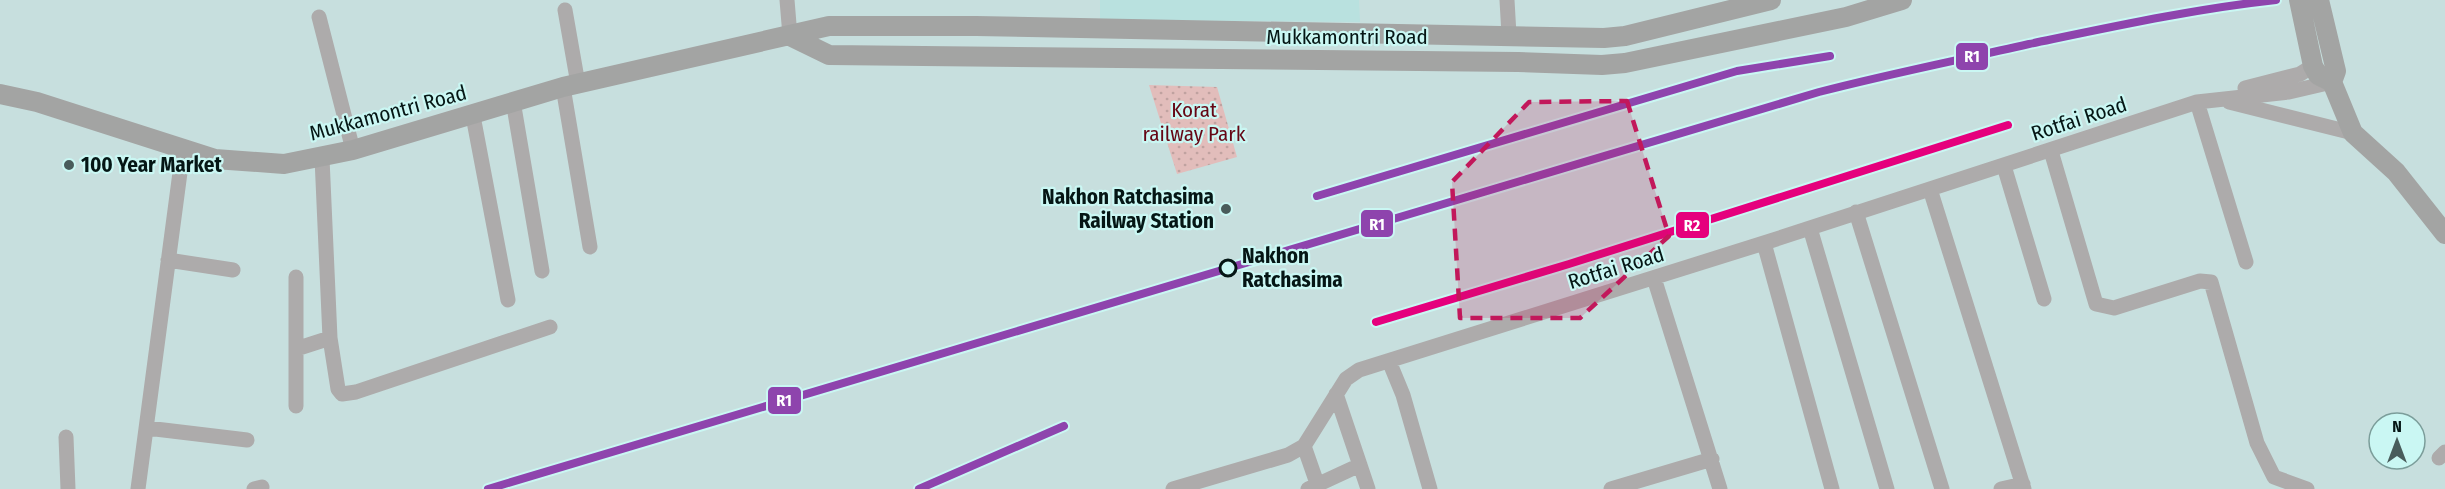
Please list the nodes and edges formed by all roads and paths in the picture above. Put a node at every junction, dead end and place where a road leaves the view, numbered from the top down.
1 (787, 0) edge
2 (1507, 0) edge
3 (1771, 0) edge
4 (1902, 0) edge
5 (2299, 0) edge
6 (2319, 0) edge
7 (1844, 8) edge
8 (565, 10) dead end
9 (319, 17) dead end
10 (1509, 35) junction
11 (790, 36) junction
12 (1518, 62) junction
13 (2313, 66) junction
14 (2332, 82) junction
15 (571, 85) junction
16 (0, 94) edge
17 (2204, 100) junction
18 (513, 101) junction
19 (473, 116) junction
20 (2354, 133) junction
21 (183, 150) junction
22 (353, 150) junction
23 (2051, 151) junction
24 (322, 158) junction
25 (2004, 166) junction
26 (1930, 189) junction
27 (1856, 213) junction
28 (1810, 228) junction
29 (2445, 234) edge
30 (1764, 243) junction
31 (590, 247) dead end
32 (168, 260) junction
33 (2246, 261) dead end
34 (233, 270) dead end
35 (542, 271) dead end
36 (296, 277) dead end
37 (1654, 278) junction
38 (2044, 299) dead end
39 (508, 300) dead end
40 (550, 327) dead end
41 (330, 338) junction
42 (296, 349) junction
43 (1389, 361) junction
44 (1336, 394) junction
45 (296, 406) dead end
46 (147, 428) junction
47 (66, 437) dead end
48 (247, 440) dead end
49 (1304, 446) junction
50 (1712, 459) junction
51 (1360, 465) junction
52 (2024, 487) edge
53 (1315, 488) edge
54 (68, 489) edge
55 (138, 489) edge
56 (1173, 489) edge
57 (1368, 489) edge
58 (1430, 489) edge
59 (1611, 489) edge
60 (1720, 489) edge
61 (1832, 489) edge
62 (1887, 489) edge
63 (1942, 489) edge
64 (2001, 489) edge
65 (2307, 489) edge

1 - 11 street
2 - 10 street
3 - 10 main road, Mukkamontri Road
4 - 7 main road, Mukkamontri Road
5 - 13 main road
6 - 14 main road
7 - 12 main road, Mukkamontri Road
8 - 15 street
9 - 22 street
10 - 11 main road, Mukkamontri Road
10 - 12 main road
11 - 12 main road, Mukkamontri Road
11 - 15 main road, Mukkamontri Road
13 - 14 main road
13 - 17 street, Rotfai Road
14 - 17 street, Rotfai Road
14 - 20 main road
15 - 18 main road, Mukkamontri Road
15 - 31 street
16 - 21 main road, Mukkamontri Road
17 - 20 street
17 - 23 street, Rotfai Road
17 - 33 street
18 - 19 main road, Mukkamontri Road
18 - 35 street
19 - 22 main road, Mukkamontri Road
19 - 39 street
20 - 29 main road
21 - 24 main road, Mukkamontri Road
21 - 32 street
22 - 24 main road, Mukkamontri Road
23 - 25 street, Rotfai Road
23 - 65 street
24 - 41 street
25 - 26 street, Rotfai Road
25 - 38 street
26 - 27 street, Rotfai Road
26 - 52 street
27 - 28 street, Rotfai Road
27 - 63 street
28 - 30 street, Rotfai Road
28 - 62 street
30 - 37 street, Rotfai Road
30 - 61 street
32 - 34 street
32 - 46 street
36 - 42 street
37 - 43 street, Rotfai Road
37 - 50 street
40 - 41 street
41 - 42 street
42 - 45 street
43 - 44 street, Rotfai Road
43 - 58 street
44 - 49 street, Rotfai Road
44 - 51 street
46 - 48 street
46 - 55 street
47 - 54 street
49 - 53 street
49 - 56 street
50 - 59 street
50 - 60 street
51 - 53 street
51 - 57 street
52 - 64 street

